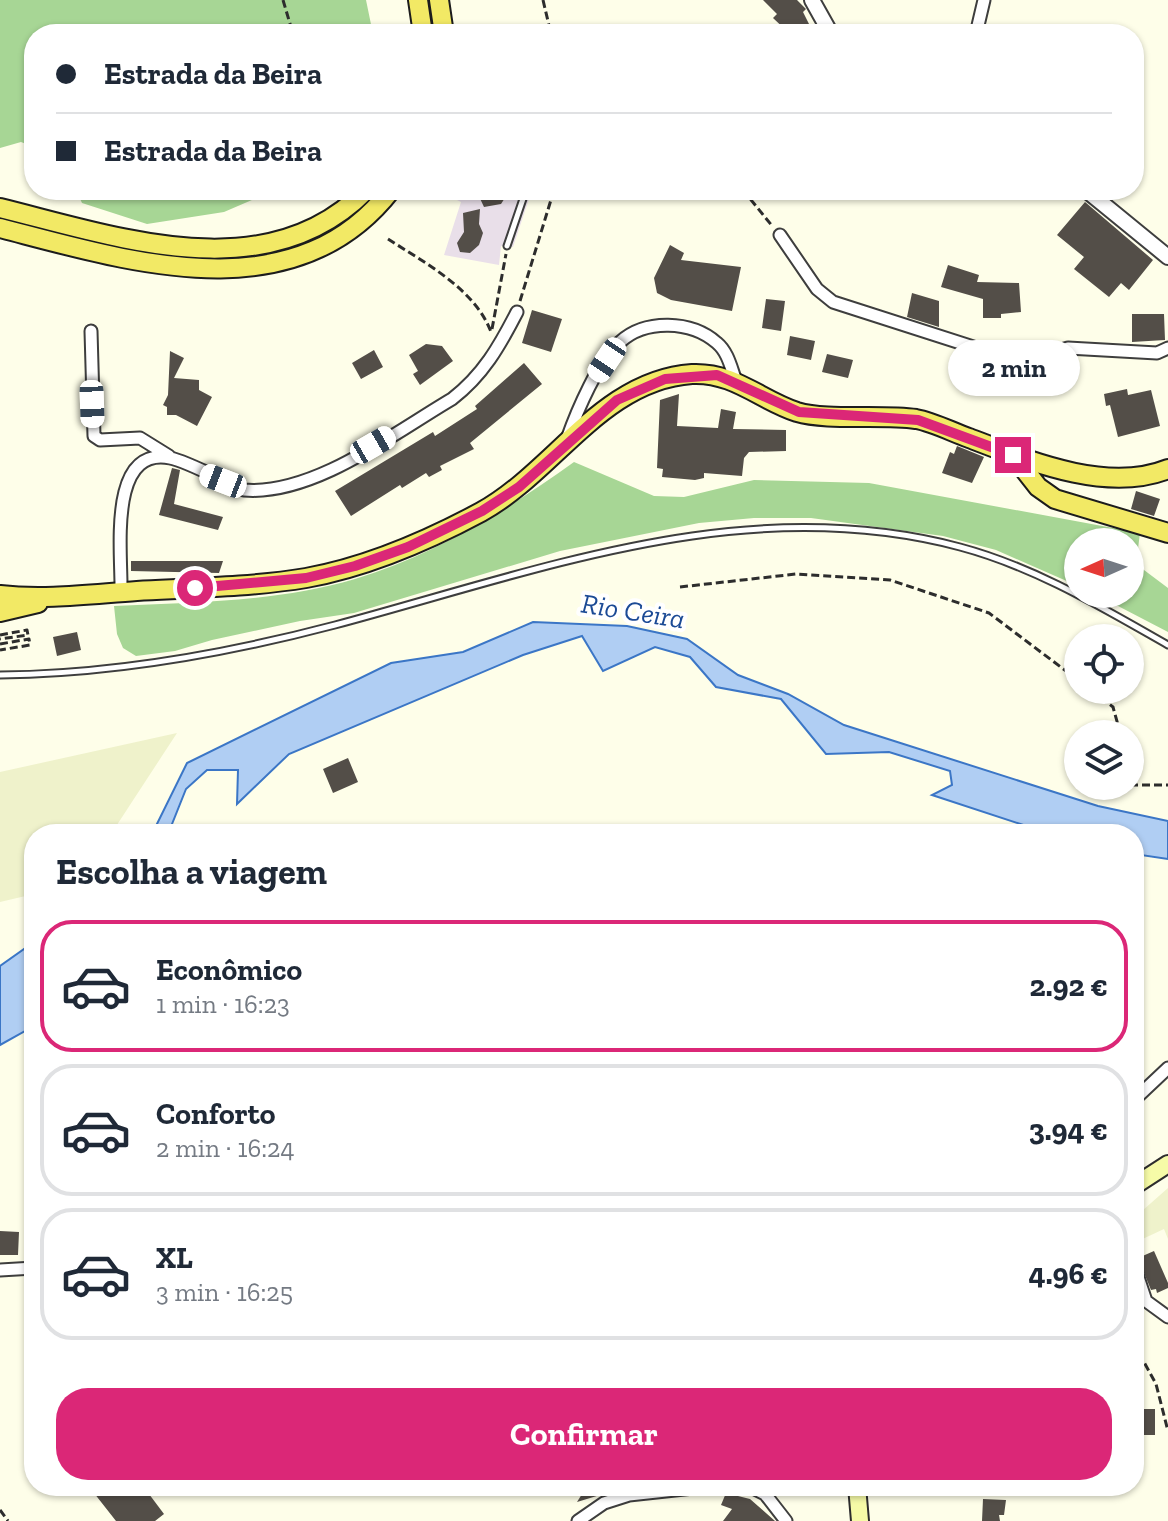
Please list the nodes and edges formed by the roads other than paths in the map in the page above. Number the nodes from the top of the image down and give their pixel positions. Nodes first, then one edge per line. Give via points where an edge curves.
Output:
1 (418, 0) edge
2 (439, 0) edge
3 (812, 0) edge
4 (984, 0) edge
5 (422, 24) edge
6 (443, 24) edge
7 (825, 24) edge
8 (978, 24) edge
9 (355, 200) edge
10 (383, 200) edge
11 (523, 200) edge
12 (1098, 200) edge
13 (0, 208) edge
14 (0, 228) edge
15 (780, 235) road end
16 (507, 246) road end
17 (1168, 257) edge
18 (517, 312) road end
19 (91, 331) dead end
20 (1168, 348) edge
21 (736, 381) junction
22 (565, 444) junction
23 (1013, 455) junction
24 (173, 458) junction
25 (1064, 469) junction
26 (1168, 469) edge
27 (1038, 487) junction
28 (1168, 533) edge
29 (121, 592) junction
30 (0, 595) edge
31 (56, 598) junction
32 (0, 612) edge
33 (1168, 645) edge
34 (0, 675) edge
35 (1168, 1068) edge
36 (1144, 1091) edge
37 (1168, 1164) edge
38 (1144, 1180) edge
39 (24, 1269) edge
40 (0, 1270) edge
41 (1144, 1295) edge
42 (1168, 1317) edge
43 (626, 1496) edge
44 (767, 1496) edge
45 (858, 1496) edge
46 (578, 1521) edge
47 (786, 1521) edge
48 (860, 1521) edge

1 - 5 main road
2 - 6 main road
3 - 7 street
4 - 8 street
9 - 13 main road via 317,227 246,249 152,242
10 - 14 main road via 331,242 281,261 236,270 113,256
11 - 16 lane
12 - 17 street
15 - 20 street via 823,297 1020,362 1068,348 1157,353
18 - 24 street via 495,355 452,399 337,467 297,484 244,490
19 - 24 street via 94,436 140,438
21 - 22 main road via 692,374 641,387
21 - 22 street via 717,343 695,330 665,324 639,330 619,342 594,379
21 - 23 main road via 799,412 918,420
22 - 29 main road via 519,487 482,511 355,566 278,581
23 - 25 main road
23 - 27 main road
24 - 29 street via 147,458 130,475 122,518
25 - 26 main road via 1116,479
25 - 27 main road
27 - 28 main road via 1069,506
29 - 31 main road
30 - 31 main road
31 - 32 main road
33 - 34 lane via 1063,587 972,551 857,530 765,526 628,546 192,658 80,672
35 - 36 street
37 - 38 main road
39 - 40 street
41 - 42 street
43 - 46 street
44 - 47 street
45 - 48 main road

